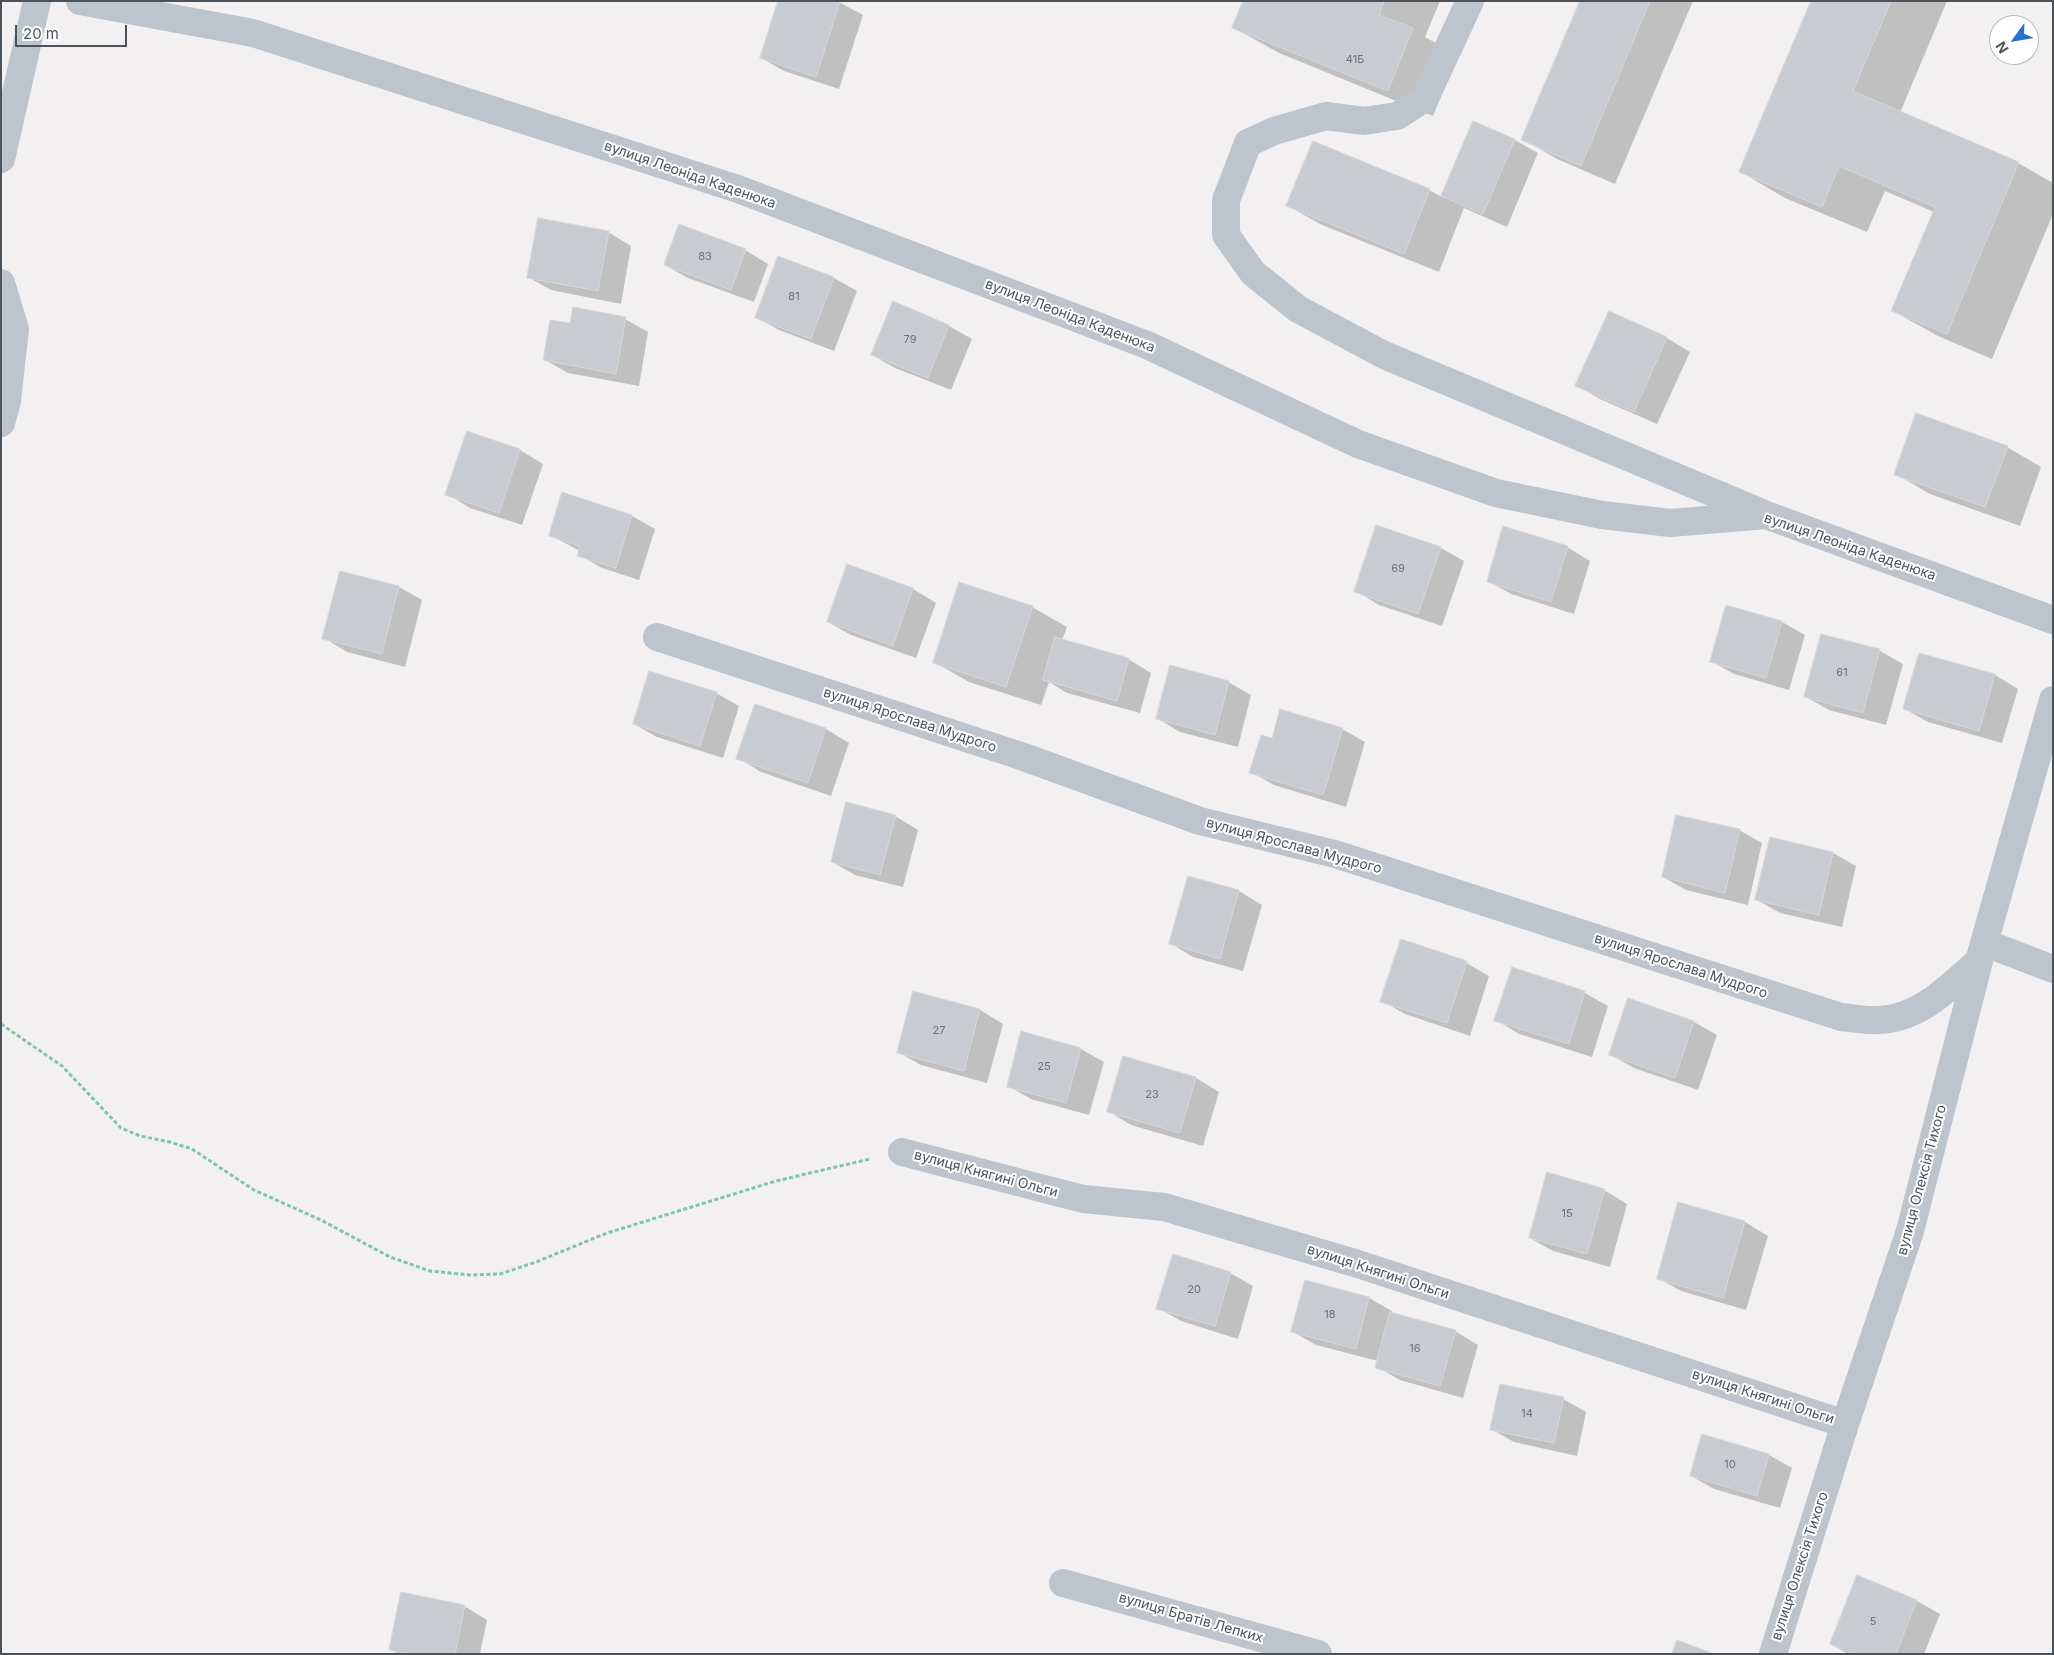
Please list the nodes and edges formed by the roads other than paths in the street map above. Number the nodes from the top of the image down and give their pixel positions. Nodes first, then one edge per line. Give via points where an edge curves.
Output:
1 (37, 1) edge
2 (80, 1) edge
3 (1470, 1) edge
4 (1, 159) edge
5 (1, 283) edge
6 (1, 424) edge
7 (1766, 515) junction
8 (2053, 620) edge
9 (657, 638) dead end
10 (2053, 700) edge
11 (1982, 952) junction
12 (2053, 969) edge
13 (902, 1152) road end
14 (1845, 1424) junction
15 (1063, 1583) dead end
16 (1318, 1654) edge
17 (1773, 1654) edge

1 - 4 street
2 - 7 street, вулиця Леоніда Каденюка via 253,33 738,189 1147,345 1358,444 1496,493 1602,515 1670,523
3 - 7 street via 1425,98 1397,116 1364,120 1326,116 1274,131 1248,143 1226,200 1226,235 1253,273 1298,309 1384,355
5 - 6 street via 14,329 8,401
7 - 8 street, вулиця Леоніда Каденюка
9 - 11 street, вулиця Ярослава Мудрого via 1020,756 1200,820 1335,854 1841,1017 1879,1020 1907,1016 1929,1005
10 - 11 street, вулиця Олексія Тихого
11 - 12 street
11 - 14 street, вулиця Олексія Тихого via 1910,1231
13 - 14 street, вулиця Княгині Ольги via 1083,1199 1164,1207 1358,1264
14 - 17 street, вулиця Олексія Тихого
15 - 16 street, вулиця Братів Лепких

